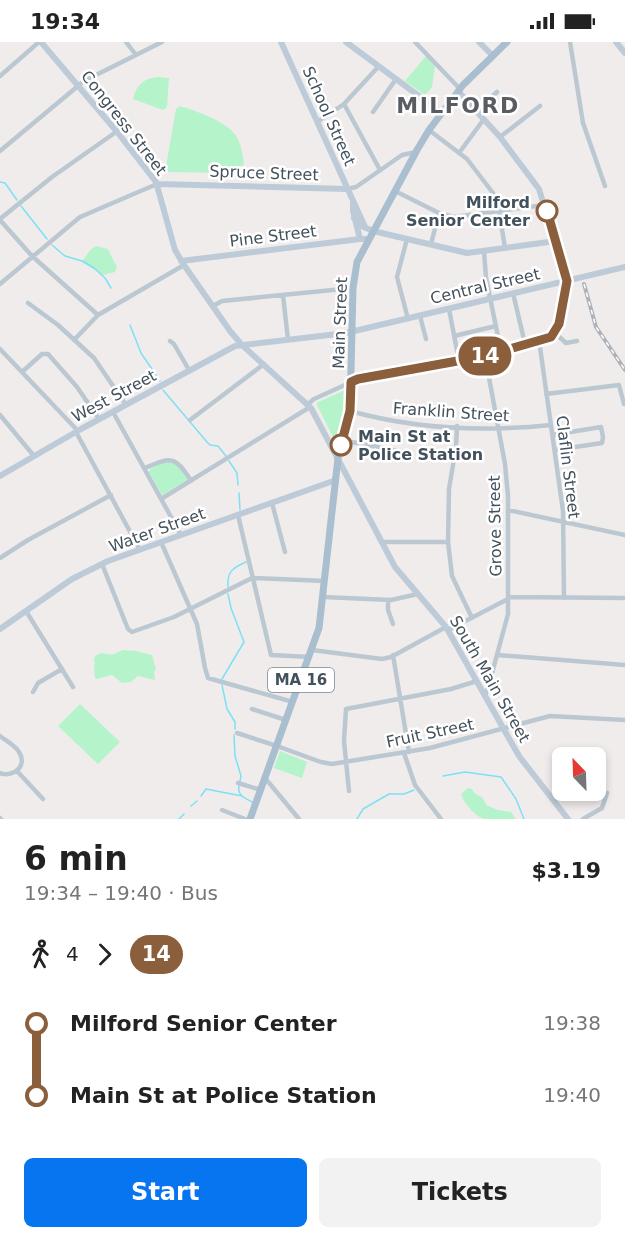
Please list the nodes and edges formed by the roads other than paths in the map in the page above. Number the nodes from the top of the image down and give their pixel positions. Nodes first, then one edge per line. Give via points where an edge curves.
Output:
1 (40, 42) edge
2 (126, 42) edge
3 (162, 42) edge
4 (281, 42) edge
5 (346, 42) edge
6 (415, 42) edge
7 (479, 42) edge
8 (507, 42) edge
9 (570, 42) edge
10 (616, 42) edge
11 (625, 53) edge
12 (136, 55) junction
13 (492, 55) junction
14 (379, 66) junction
15 (0, 76) edge
16 (396, 79) junction
17 (78, 85) junction
18 (459, 90) junction
19 (497, 92) dead end
20 (344, 104) junction
21 (540, 106) dead end
22 (477, 110) junction
23 (373, 112) dead end
24 (442, 112) junction
25 (484, 118) junction
26 (317, 122) junction
27 (429, 130) junction
28 (116, 132) junction
29 (500, 137) junction
30 (0, 151) edge
31 (416, 152) junction
32 (459, 153) junction
33 (398, 158) junction
34 (410, 161) junction
35 (380, 170) junction
36 (157, 184) junction
37 (605, 186) dead end
38 (347, 189) junction
39 (394, 191) junction
40 (353, 201) junction
41 (544, 205) junction
42 (499, 211) junction
43 (439, 213) junction
44 (354, 218) junction
45 (0, 219) edge
46 (365, 227) junction
47 (373, 231) junction
48 (360, 239) junction
49 (407, 239) junction
50 (368, 240) junction
51 (556, 241) junction
52 (431, 244) junction
53 (505, 248) junction
54 (362, 251) junction
55 (483, 251) junction
56 (32, 256) junction
57 (182, 263) junction
58 (625, 267) edge
59 (567, 281) junction
60 (0, 284) edge
61 (353, 288) junction
62 (513, 293) junction
63 (283, 295) junction
64 (491, 299) junction
65 (28, 303) dead end
66 (213, 306) junction
67 (448, 309) junction
68 (98, 315) junction
69 (420, 316) junction
70 (408, 319) junction
71 (496, 326) junction
72 (352, 332) junction
73 (555, 333) junction
74 (454, 336) junction
75 (426, 339) dead end
76 (74, 340) junction
77 (170, 340) dead end
78 (288, 340) junction
79 (539, 340) junction
80 (577, 341) dead end
81 (525, 344) junction
82 (242, 345) junction
83 (0, 349) edge
84 (501, 351) junction
85 (485, 356) junction
86 (459, 361) junction
87 (264, 364) junction
88 (189, 370) junction
89 (22, 372) junction
90 (351, 382) junction
91 (546, 394) junction
92 (624, 404) edge
93 (126, 405) junction
94 (309, 406) junction
95 (350, 411) junction
96 (113, 412) junction
97 (0, 415) edge
98 (99, 419) junction
99 (190, 420) dead end
100 (551, 424) junction
101 (457, 426) junction
102 (498, 429) junction
103 (77, 431) junction
104 (552, 435) junction
105 (342, 440) junction
106 (555, 450) junction
107 (403, 452) dead end
108 (34, 456) junction
109 (338, 458) junction
110 (145, 468) junction
111 (0, 476) edge
112 (336, 480) junction
113 (191, 481) junction
114 (111, 495) junction
115 (161, 499) junction
116 (272, 503) junction
117 (508, 510) junction
118 (238, 515) junction
119 (564, 523) junction
120 (181, 535) junction
121 (625, 535) edge
122 (161, 542) junction
123 (381, 542) junction
124 (448, 542) junction
125 (140, 550) junction
126 (285, 552) dead end
127 (0, 558) edge
128 (102, 564) junction
129 (253, 578) junction
130 (325, 581) junction
131 (418, 594) junction
132 (323, 597) junction
133 (508, 598) junction
134 (564, 598) junction
135 (625, 598) edge
136 (388, 600) junction
137 (190, 609) junction
138 (26, 611) junction
139 (472, 618) junction
140 (393, 624) dead end
141 (447, 628) junction
142 (0, 629) edge
143 (311, 653) junction
144 (393, 655) junction
145 (497, 655) junction
146 (625, 665) edge
147 (62, 669) junction
148 (477, 681) junction
149 (73, 687) dead end
150 (33, 692) dead end
151 (485, 695) junction
152 (401, 699) junction
153 (293, 702) junction
154 (252, 709) dead end
155 (287, 720) junction
156 (625, 720) edge
157 (503, 729) junction
158 (237, 733) dead end
159 (0, 736) edge
160 (277, 746) junction
161 (406, 752) junction
162 (345, 762) junction
163 (17, 771) junction
164 (0, 772) edge
165 (265, 778) junction
166 (238, 783) dead end
167 (261, 790) junction
168 (350, 791) dead end
169 (607, 792) dead end
170 (43, 799) dead end
171 (222, 810) dead end
172 (245, 819) edge
173 (250, 819) edge
174 (299, 819) edge
175 (441, 819) edge
176 (568, 819) edge
177 (583, 819) edge

1 - 15 street
1 - 17 main road, Congress Street
2 - 12 street
3 - 12 street
4 - 26 main road, School Street
5 - 14 main road
6 - 18 street
7 - 13 main road
8 - 13 main road, Main Street / MA 16
9 - 37 street via 583,123
10 - 11 main road
12 - 17 street
13 - 18 main road, Main Street / MA 16
14 - 16 main road
14 - 20 street
16 - 23 street
16 - 24 main road
17 - 28 main road, Congress Street
17 - 30 street
18 - 22 main road
18 - 24 main road, Main Street / MA 16
19 - 22 street
20 - 26 street
20 - 35 street
21 - 29 street
22 - 25 main road
24 - 27 main road, Main Street / MA 16
25 - 29 main road
25 - 32 street
26 - 38 main road, School Street
27 - 31 main road, Main Street / MA 16
27 - 32 street
28 - 36 main road, Congress Street
28 - 45 street
29 - 41 main road via 539,189
31 - 33 street, Spruce Street
31 - 34 main road, Main Street / MA 16
32 - 42 street via 493,193
33 - 34 street
33 - 35 street, Spruce Street
34 - 39 main road, Main Street / MA 16
35 - 38 street, Spruce Street
36 - 38 main road, Spruce Street
36 - 56 street via 83,215
36 - 57 main road, Congress Street
38 - 40 main road, School Street
39 - 43 street
39 - 47 main road, Main Street / MA 16
40 - 44 main road, School Street
40 - 46 main road, School Street
41 - 42 street
41 - 51 main road
42 - 43 street via 456,217
42 - 53 street
43 - 52 street
44 - 46 main road
44 - 48 main road, School Street
45 - 56 street
46 - 47 main road
47 - 49 main road
47 - 50 main road, Main Street / MA 16
48 - 50 main road, Pine Street
48 - 54 main road
48 - 57 main road, Pine Street
49 - 52 main road
49 - 70 street via 397,277
50 - 54 main road, Main Street / MA 16
51 - 53 main road
51 - 59 main road
52 - 55 main road via 466,253
53 - 55 main road
54 - 61 main road, Main Street / MA 16
55 - 64 street
56 - 60 street
56 - 68 street
57 - 66 main road, Congress Street
57 - 68 street
58 - 59 main road, Central Street
59 - 62 main road, Central Street
59 - 73 street
61 - 63 street
61 - 72 main road, Main Street / MA 16
62 - 64 main road, Central Street
62 - 81 street
63 - 66 street via 222,301
63 - 78 street
64 - 67 main road, Central Street
64 - 71 street
65 - 76 street
66 - 82 main road, Congress Street
67 - 69 main road, Central Street
67 - 74 street
68 - 76 street
69 - 70 main road, Central Street
69 - 75 street
70 - 72 main road, Central Street
71 - 74 street
71 - 84 street
72 - 78 main road, Central Street
72 - 90 main road, Main Street / MA 16
73 - 79 street
73 - 80 street via 566,344
74 - 86 street
76 - 93 street via 100,365
77 - 88 street
78 - 82 main road, West Street
79 - 81 street
79 - 91 street, Claflin Street
81 - 84 street
82 - 87 main road, Congress Street
82 - 88 main road, West Street
83 - 89 street
84 - 85 street
85 - 86 street
85 - 102 street, Grove Street
86 - 90 street
87 - 94 main road, Congress Street
87 - 99 street
88 - 93 main road, West Street
89 - 98 street via 42,354 48,354
89 - 103 street
90 - 94 street via 314,399
90 - 95 main road, Main Street / MA 16
91 - 92 street via 616,384 621,386
91 - 100 street, Claflin Street
93 - 96 main road, West Street
94 - 109 main road, Congress Street
94 - 113 street
95 - 101 street, Franklin Street via 401,422
95 - 105 main road, Main Street / MA 16
96 - 98 main road, West Street
96 - 110 street
97 - 108 street
98 - 103 main road, West Street
100 - 102 street, Franklin Street
100 - 104 street, Claflin Street
101 - 102 street, Franklin Street
101 - 124 street via 449,489
102 - 117 street, Grove Street
103 - 108 main road, West Street
103 - 114 street
104 - 106 street, Claflin Street
104 - 106 street via 601,428 603,437 602,442
105 - 107 street
105 - 109 main road, Main Street / MA 16
106 - 119 street, Claflin Street
108 - 111 main road, West Street
109 - 112 main road, Main Street / MA 16
109 - 123 main road, South Main Street
110 - 113 street via 175,460
110 - 115 street
112 - 116 main road, Water Street
112 - 130 main road, Main Street / MA 16
113 - 115 street
114 - 125 street
114 - 127 street
115 - 120 street
116 - 118 main road, Water Street
116 - 126 street
117 - 119 street
117 - 133 street, Grove Street
118 - 120 main road, Water Street
118 - 129 street
119 - 121 street
119 - 134 street, Claflin Street
120 - 122 main road, Water Street
122 - 125 main road, Water Street
122 - 137 street
123 - 124 street
123 - 131 main road, South Main Street via 400,576
124 - 139 street via 452,576
125 - 128 main road, Water Street
128 - 137 street via 130,631
128 - 138 main road, Water Street
129 - 130 street
129 - 137 street
129 - 143 street via 271,655
130 - 132 main road, Main Street / MA 16
131 - 136 street
131 - 141 main road, South Main Street
132 - 136 street
132 - 143 main road, Main Street / MA 16
133 - 134 street
133 - 139 street
133 - 145 street, Grove Street
134 - 135 street
136 - 140 street
137 - 153 street via 198,627 209,679
138 - 142 main road, Water Street
138 - 147 street
139 - 141 street
141 - 144 street
141 - 148 main road, South Main Street
143 - 144 street via 377,660
143 - 153 main road, Main Street / MA 16
144 - 152 street
145 - 146 street
145 - 151 street, Grove Street
147 - 149 street
147 - 150 street via 38,683
148 - 151 main road, South Main Street
148 - 152 street
151 - 157 main road, South Main Street
152 - 161 street
152 - 162 street via 346,709
153 - 155 main road, Main Street / MA 16
154 - 155 street
155 - 160 main road, Main Street / MA 16
156 - 157 street, Fruit Street via 555,716
157 - 161 street, Fruit Street
157 - 176 main road, South Main Street via 525,765
158 - 160 street, Fruit Street
159 - 163 street via 20,754
160 - 162 street, Fruit Street via 324,763
160 - 165 main road, Main Street / MA 16
161 - 162 street, Fruit Street
161 - 175 street via 417,787
162 - 168 street
163 - 164 street via 8,775
163 - 170 street
165 - 167 main road, Main Street / MA 16
165 - 174 street
166 - 167 street
167 - 173 main road, Main Street / MA 16
169 - 177 street via 602,808
171 - 172 street

